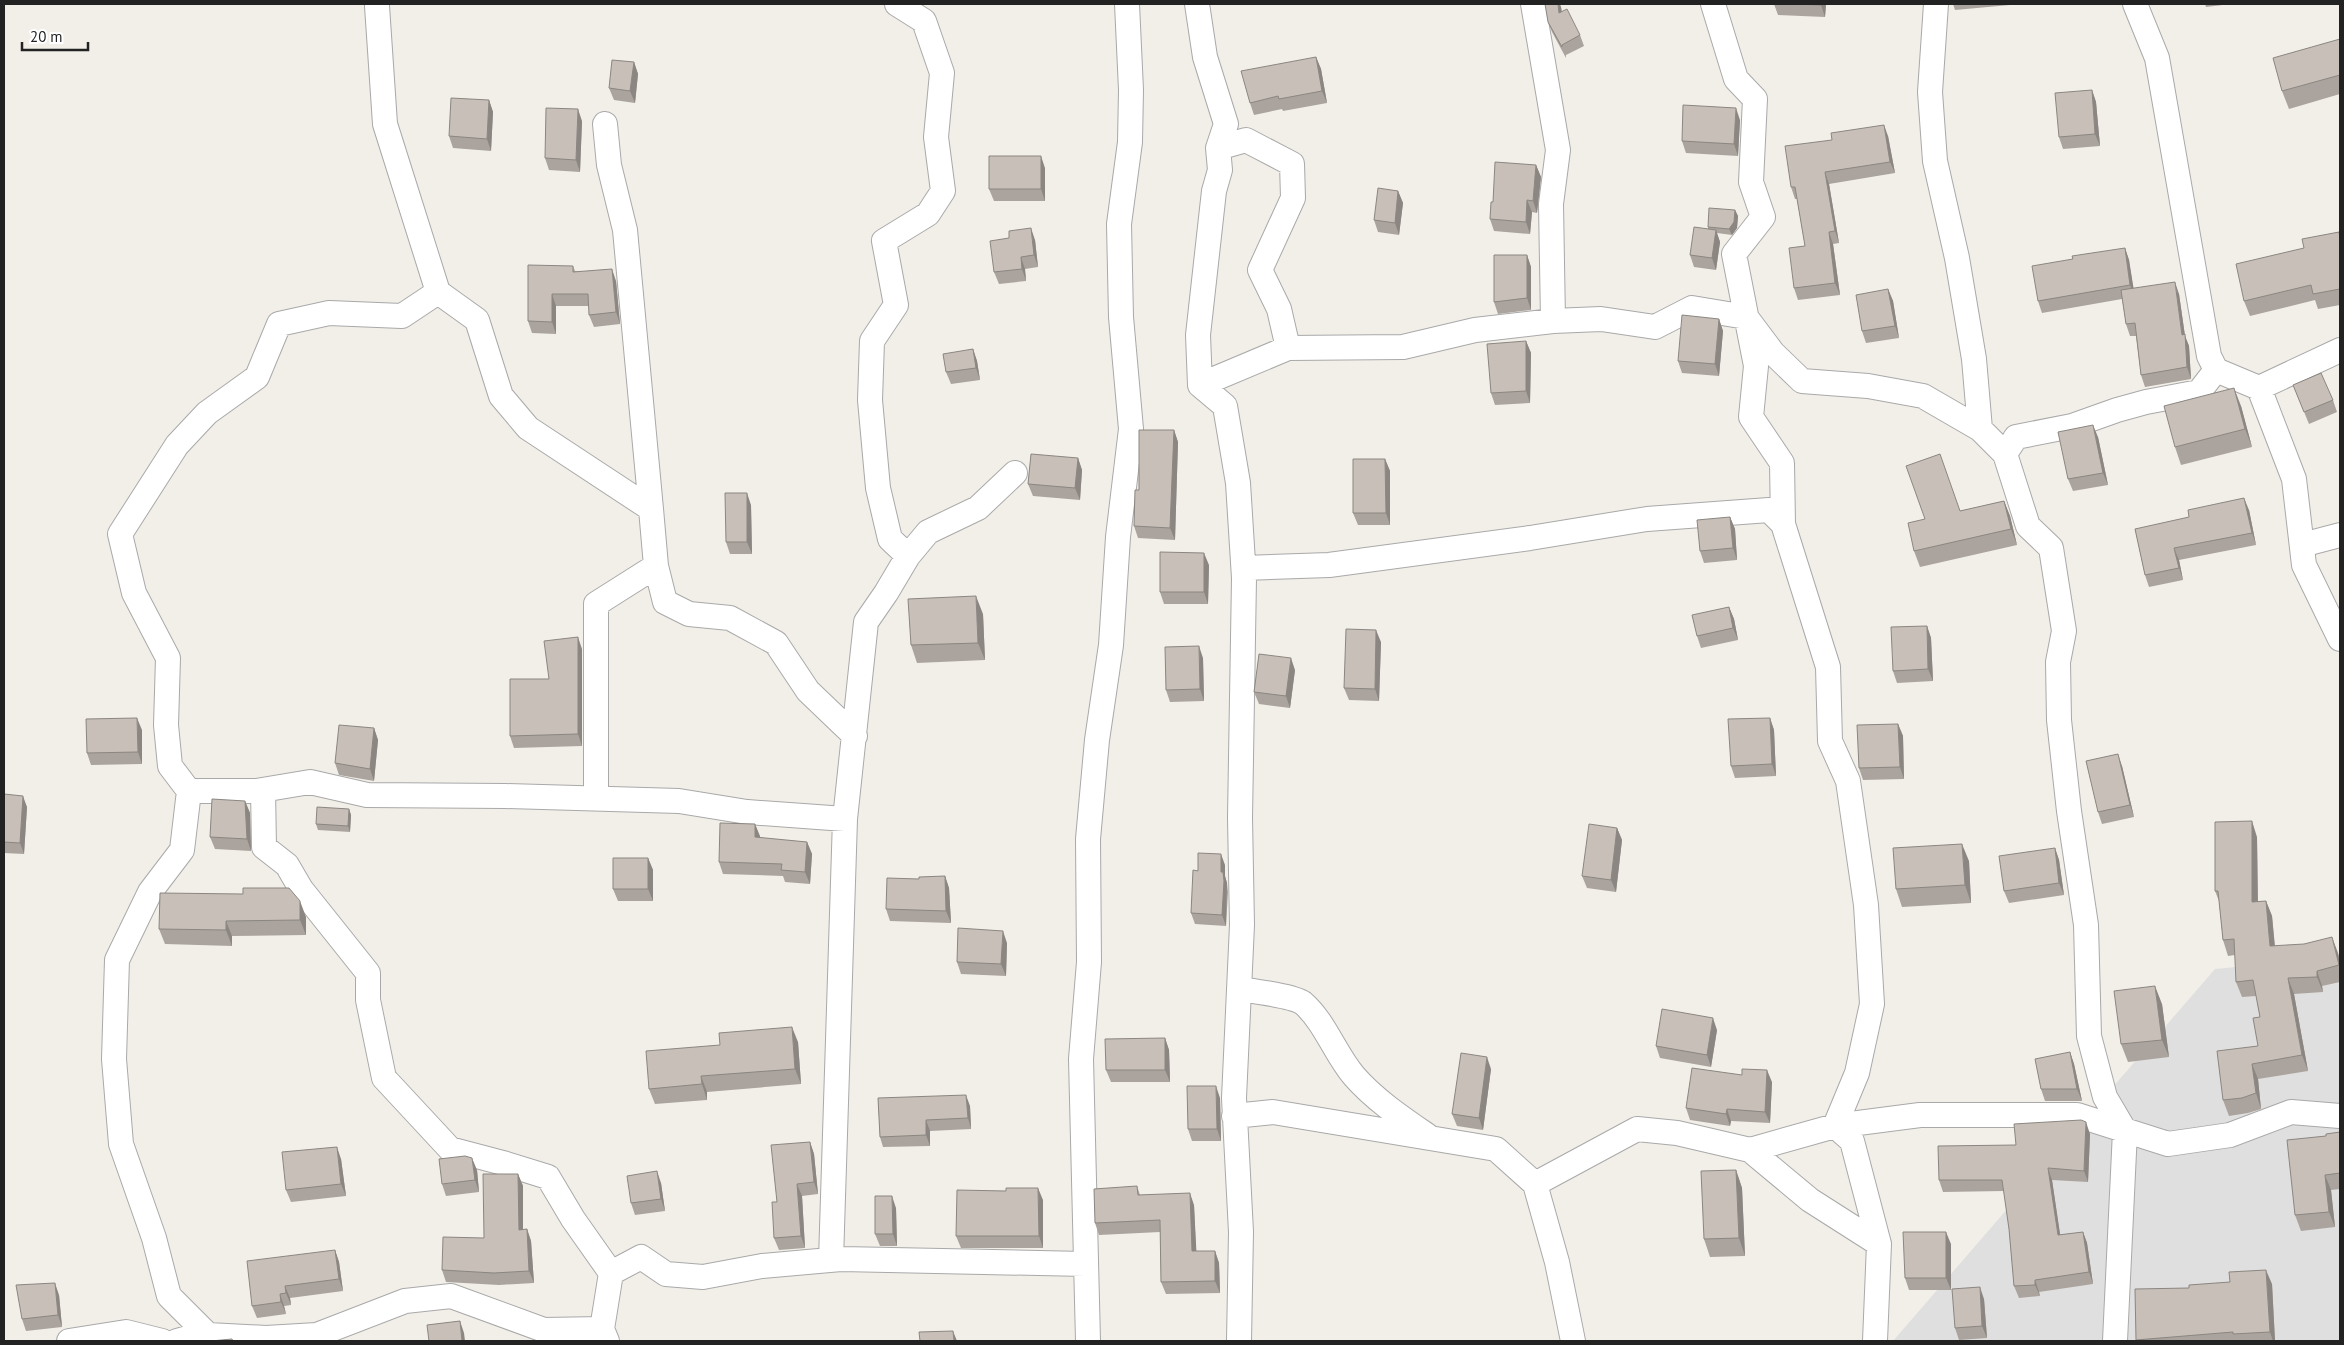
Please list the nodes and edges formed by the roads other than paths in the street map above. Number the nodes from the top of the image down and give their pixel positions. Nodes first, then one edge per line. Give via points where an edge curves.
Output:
1 (897, 4) edge
2 (1127, 4) edge
3 (1197, 4) edge
4 (1533, 4) edge
5 (1713, 4) edge
6 (1936, 4) edge
7 (2133, 5) edge
8 (377, 6) dead end
9 (605, 124) dead end
10 (1218, 148) junction
11 (438, 292) junction
12 (1746, 317) junction
13 (1553, 321) junction
14 (1288, 348) junction
15 (2340, 350) edge
16 (2216, 370) junction
17 (1200, 385) junction
18 (2259, 388) junction
19 (1980, 429) junction
20 (2005, 454) junction
21 (1015, 473) dead end
22 (651, 509) junction
23 (1783, 524) junction
24 (2340, 535) edge
25 (2302, 545) junction
26 (908, 556) junction
27 (656, 566) junction
28 (1244, 568) junction
29 (2340, 639) edge
30 (855, 736) junction
31 (263, 790) junction
32 (189, 791) junction
33 (596, 798) junction
34 (845, 819) junction
35 (1239, 989) junction
36 (1234, 1116) junction
37 (2340, 1116) edge
38 (1835, 1126) junction
39 (2125, 1131) junction
40 (1432, 1139) junction
41 (1750, 1150) junction
42 (1535, 1184) junction
43 (1879, 1244) junction
44 (831, 1260) junction
45 (1085, 1264) junction
46 (612, 1273) junction
47 (205, 1333) junction
48 (605, 1335) edge
49 (69, 1341) edge
50 (162, 1341) edge
51 (177, 1341) edge
52 (1088, 1341) edge
53 (1240, 1341) edge
54 (1573, 1341) edge
55 (1875, 1341) edge
56 (2116, 1341) edge

1 - 26 street via 924,21 942,73 936,137 943,191 928,214 884,241 896,305 872,340 870,400 878,488 890,539
2 - 45 street via 1130,142 1119,224 1121,317 1131,429 1118,537 1111,645 1097,740 1088,839 1089,962 1081,1059
3 - 10 street via 1205,57 1226,124
4 - 13 street via 1558,150 1551,204
5 - 12 street via 1736,79 1756,99 1751,182 1763,217 1734,254
6 - 19 street via 1930,92 1935,162 1957,258 1974,359
7 - 16 street via 2157,58 2209,356
8 - 11 street via 385,124
9 - 22 street via 609,164 625,230
10 - 14 street via 1246,140 1292,164 1294,198 1260,270 1279,309
10 - 17 street via 1220,170 1214,191 1198,335
11 - 22 street via 477,320 501,396 528,428
11 - 32 street via 402,316 329,313 279,324 257,377 207,412 177,445 120,534 134,593 168,658 166,725 170,766
12 - 13 street via 1692,308 1655,327 1601,320
12 - 19 street via 1773,353 1802,380 1868,386 1923,396
12 - 23 street via 1756,366 1751,418 1782,463
13 - 14 street via 1475,330 1403,347
14 - 17 street
15 - 18 street
16 - 18 street
16 - 20 street via 2199,392 2146,402 2072,426 2016,437
17 - 28 street via 1225,406 1238,483
18 - 25 street via 2294,479
19 - 20 street
20 - 39 street via 2028,526 2051,548 2064,631 2058,662 2059,720 2086,925 2089,1036 2105,1097
21 - 26 street via 978,508 928,532
22 - 27 street
23 - 28 street via 1769,510 1647,519 1390,558 1329,565
23 - 38 street via 1828,667 1830,741 1848,781 1866,905 1872,1004 1857,1073
24 - 25 street
25 - 29 street via 2304,565
26 - 30 street via 866,622
27 - 30 street via 665,602 689,614 730,618 776,643 808,691
27 - 33 street via 596,604
28 - 35 street
30 - 34 street
31 - 32 street
31 - 33 street via 310,782 368,795
31 - 46 street via 264,846 287,865 301,889 368,972 368,1000 384,1078 450,1150 548,1177
32 - 47 street via 182,850 150,892 117,960 114,1059 121,1144 154,1238 169,1296
33 - 34 street via 679,801 747,812
34 - 44 street
35 - 36 street
35 - 40 street via 1302,1002 1353,1075 1388,1107
36 - 40 street via 1272,1112
36 - 53 street via 1241,1232
37 - 39 street via 2291,1112 2230,1135 2168,1144
38 - 39 street via 1920,1115 2077,1115
38 - 41 street
38 - 43 street via 1852,1141
39 - 56 street
40 - 42 street via 1496,1149
41 - 42 street via 1677,1132 1637,1128
41 - 43 street via 1810,1200
42 - 54 street via 1557,1262
43 - 55 street
44 - 45 street
44 - 46 street via 762,1266 703,1277 666,1274 641,1257
45 - 52 street
46 - 48 street
47 - 48 street via 208,1336 266,1338 317,1335 404,1300 451,1296 544,1330
47 - 51 street
49 - 50 street via 126,1332

